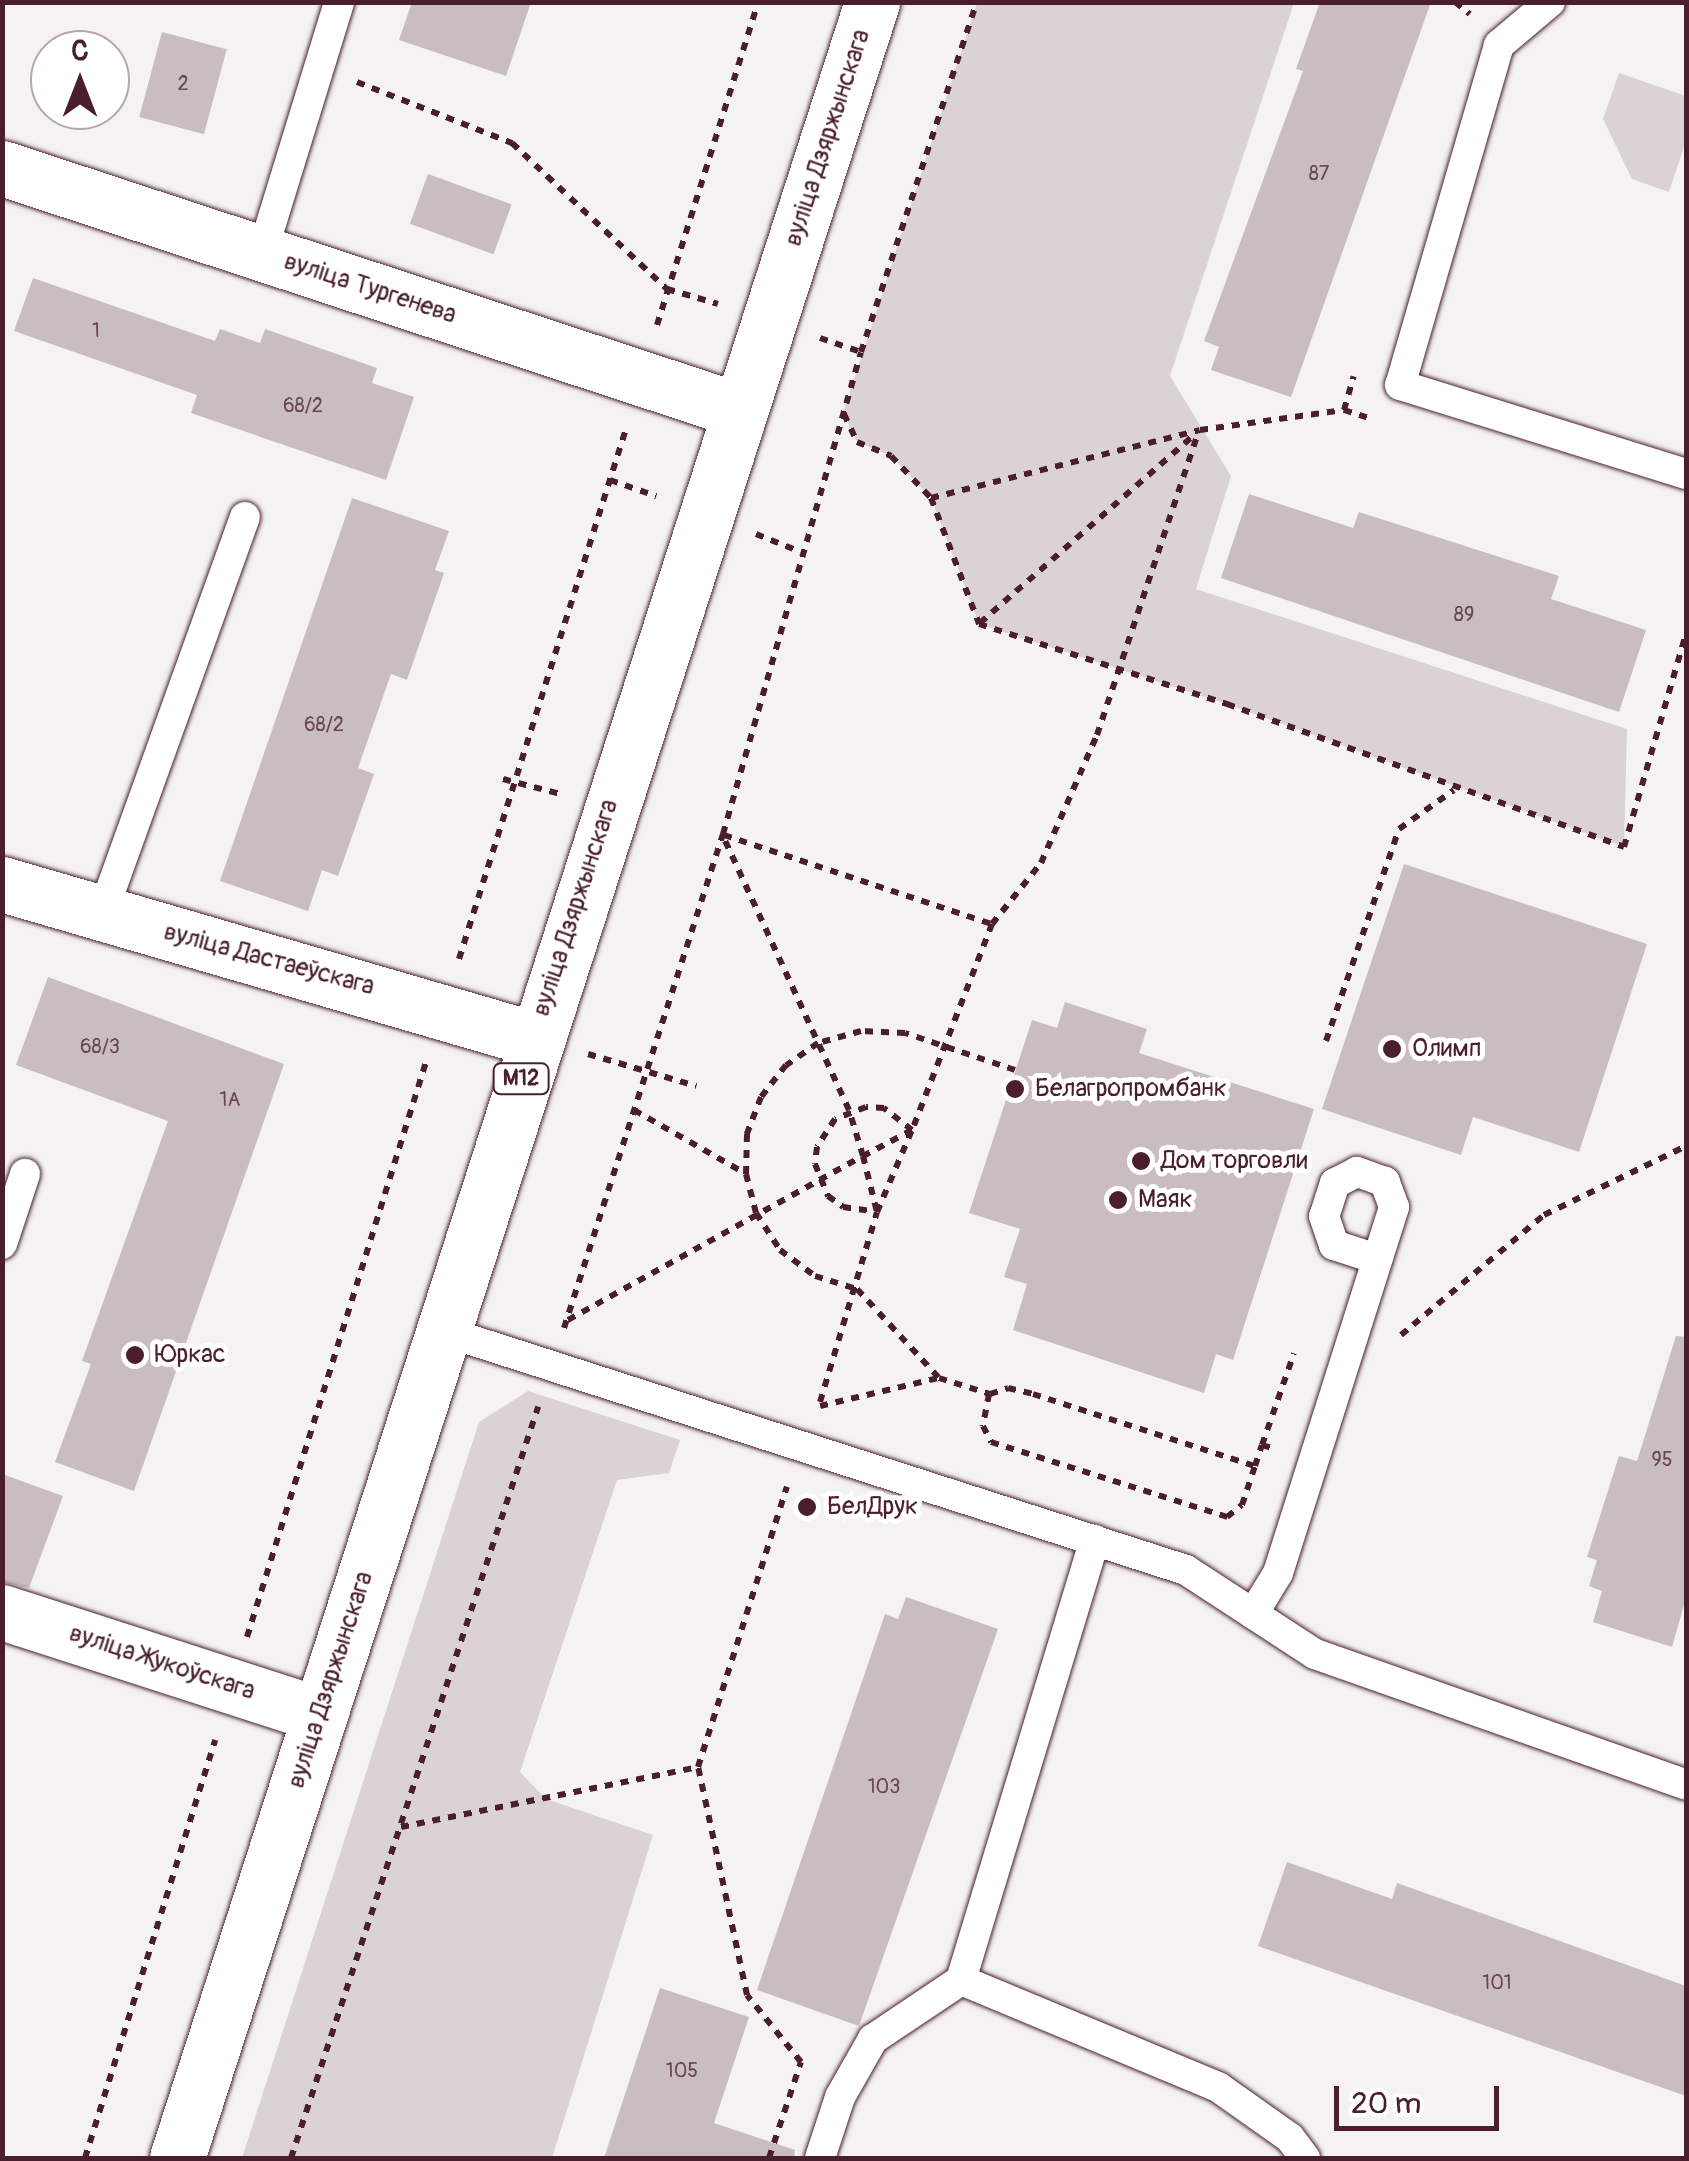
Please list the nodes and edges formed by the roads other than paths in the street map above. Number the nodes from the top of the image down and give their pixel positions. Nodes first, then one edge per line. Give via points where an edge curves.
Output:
1 (340, 2) edge
2 (872, 2) edge
3 (1550, 2) edge
4 (2, 168) edge
5 (262, 253) junction
6 (738, 410) junction
7 (1686, 474) edge
8 (246, 517) dead end
9 (2, 884) edge
10 (102, 914) junction
11 (534, 1039) junction
12 (25, 1174) dead end
13 (2, 1244) edge
14 (1377, 1259) dead end
15 (442, 1331) junction
16 (1095, 1540) junction
17 (2, 1612) edge
18 (1253, 1614) junction
19 (320, 1715) junction
20 (1686, 1785) edge
21 (961, 1980) junction
22 (177, 2158) edge
23 (820, 2158) edge
24 (1305, 2158) edge

1 - 5 lane
2 - 6 main road, вуліца Дзяржынскага / М12
3 - 7 lane via 1499,45 1400,385
4 - 5 main road, вуліца Тургенева
5 - 6 main road, вуліца Тургенева
6 - 11 main road, вуліца Дзяржынскага / М12
8 - 10 lane
9 - 10 main road, вуліца Дастаеўскага
10 - 11 main road, вуліца Дастаеўскага
11 - 15 main road, вуліца Дзяржынскага / М12
12 - 13 lane
14 - 18 lane via 1278,1573
15 - 16 lane
15 - 19 main road, вуліца Дзяржынскага / М12
16 - 18 lane via 1186,1570
16 - 21 lane
17 - 19 main road, вуліца Жукоўскага
18 - 20 lane via 1315,1654
19 - 22 main road, вуліца Дзяржынскага / М12
21 - 23 lane via 873,2039 840,2096
21 - 24 lane via 1218,2088 1290,2138

